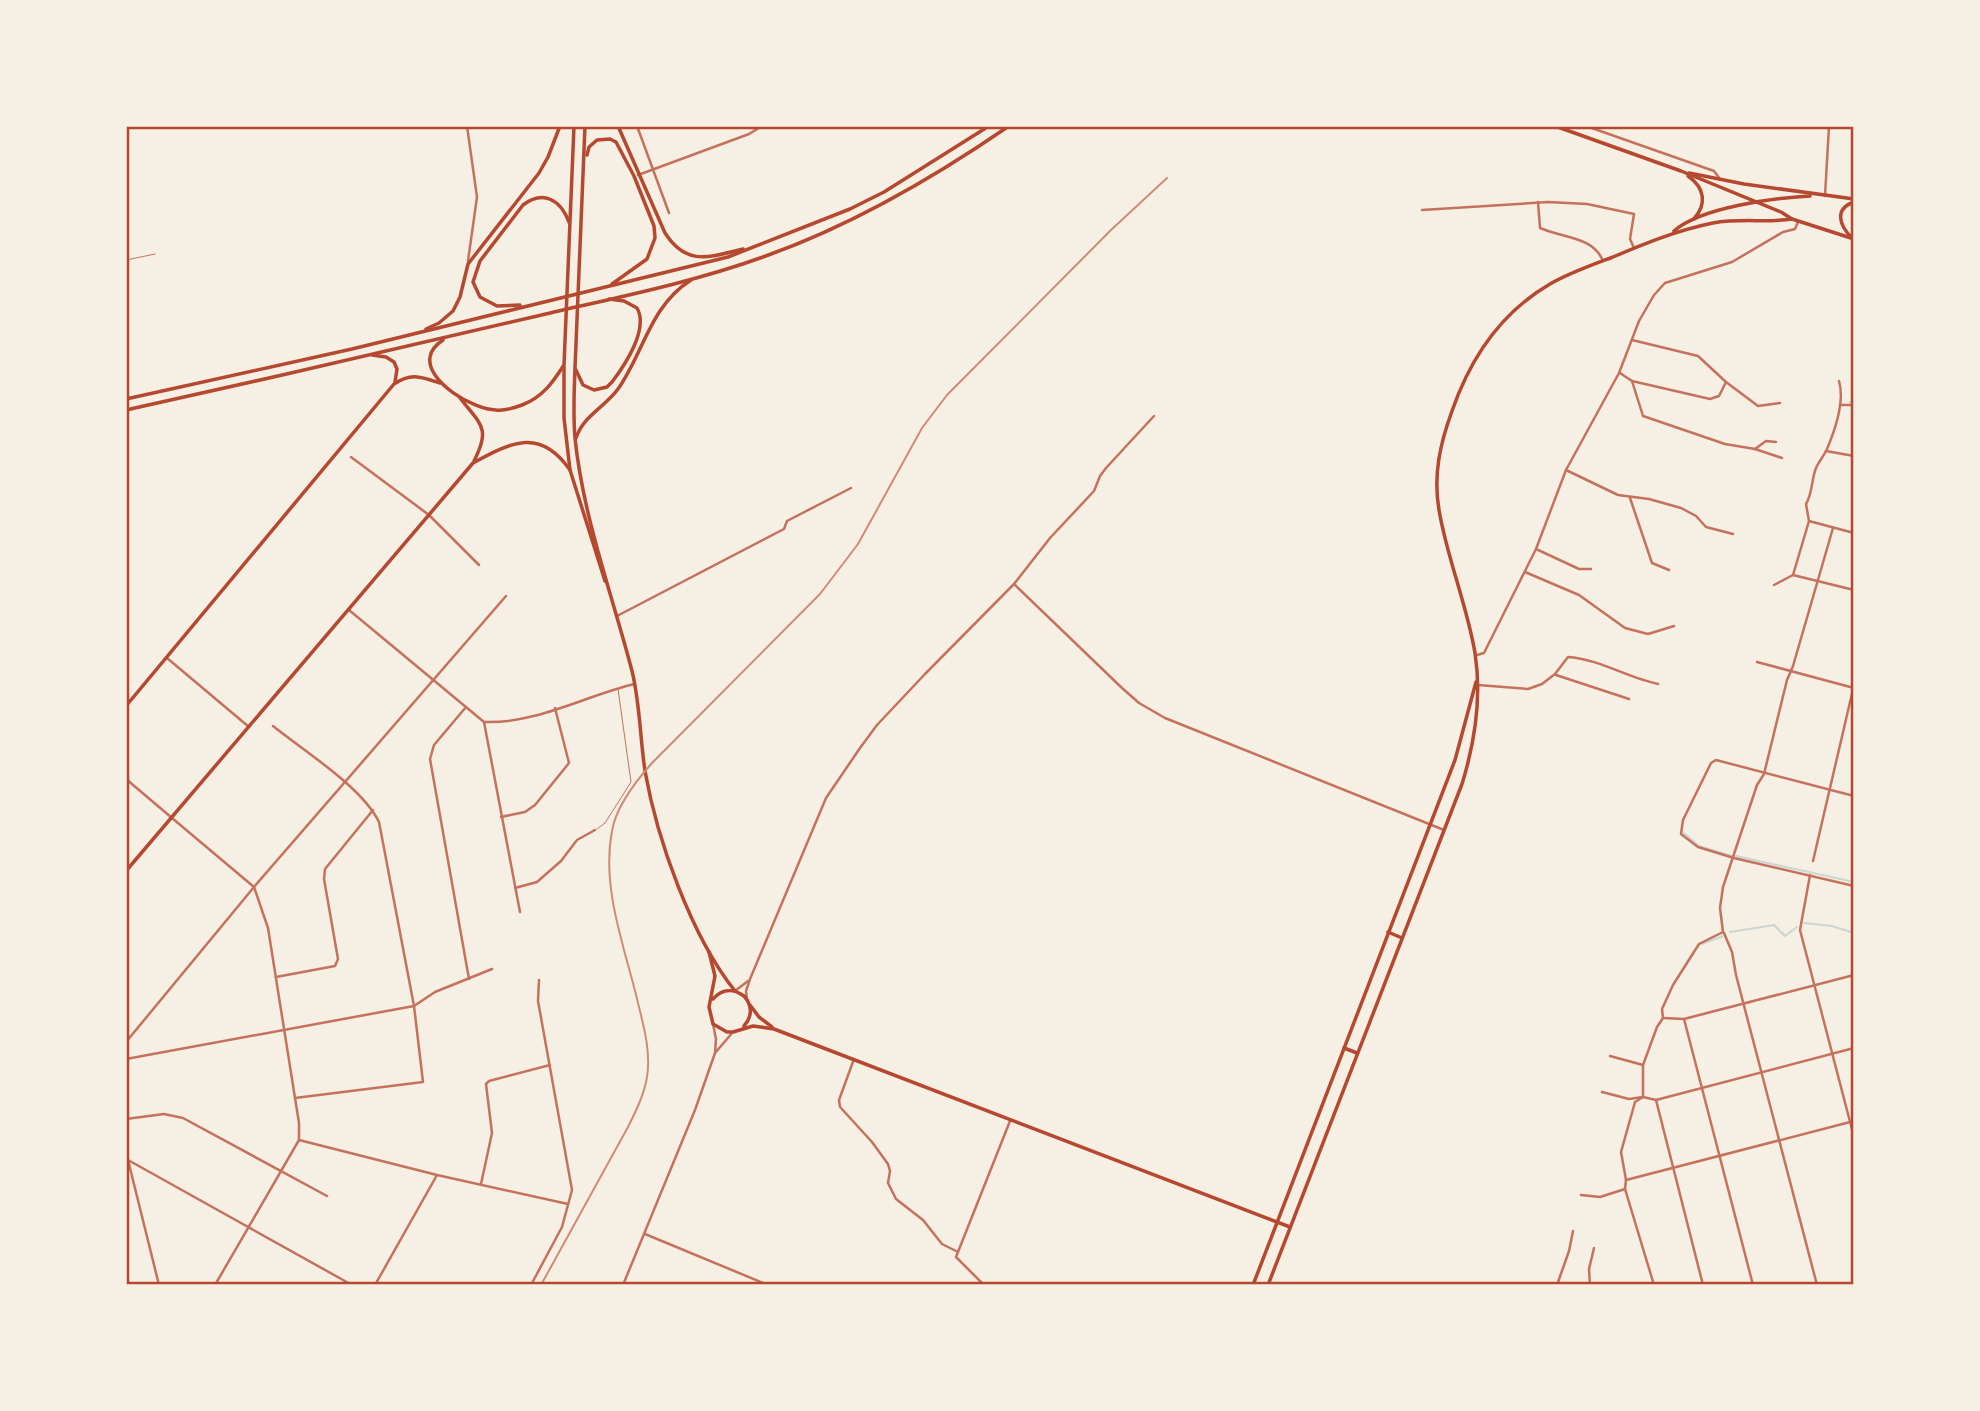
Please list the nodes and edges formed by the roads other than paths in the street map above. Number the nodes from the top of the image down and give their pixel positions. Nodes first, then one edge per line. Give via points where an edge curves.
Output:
1 (467, 126) edge
2 (560, 126) edge
3 (574, 126) edge
4 (585, 126) edge
5 (618, 126) edge
6 (637, 126) edge
7 (762, 126) edge
8 (989, 126) edge
9 (1009, 126) edge
10 (1555, 126) edge
11 (1586, 126) edge
12 (1829, 126) edge
13 (584, 163) junction
14 (653, 170) junction
15 (1681, 171) junction
16 (637, 175) junction
17 (1720, 179) junction
18 (1818, 196) junction
19 (1825, 196) junction
20 (1854, 200) edge
21 (1538, 202) junction
22 (1755, 202) junction
23 (1422, 210) dead end
24 (669, 213) dead end
25 (1792, 219) junction
26 (1693, 221) junction
27 (1798, 222) junction
28 (570, 223) junction
29 (1672, 233) junction
30 (1853, 239) edge
31 (759, 246) junction
32 (1634, 248) junction
33 (155, 254) dead end
34 (126, 260) edge
35 (1603, 261) junction
36 (468, 264) junction
37 (694, 278) junction
38 (608, 286) junction
39 (607, 299) junction
40 (529, 305) junction
41 (414, 334) junction
42 (446, 337) junction
43 (1632, 340) junction
44 (369, 355) junction
45 (564, 365) junction
46 (575, 368) junction
47 (1619, 373) junction
48 (1632, 380) junction
49 (1839, 381) dead end
50 (1726, 382) junction
51 (440, 383) junction
52 (394, 384) junction
53 (459, 396) junction
54 (126, 399) edge
55 (1780, 402) dead end
56 (1840, 405) junction
57 (1854, 405) edge
58 (126, 410) edge
59 (1154, 415) dead end
60 (576, 440) junction
61 (1776, 442) dead end
62 (1755, 449) junction
63 (1826, 451) junction
64 (1854, 456) edge
65 (351, 457) dead end
66 (1782, 457) dead end
67 (473, 463) junction
68 (570, 470) junction
69 (1566, 470) junction
70 (851, 488) dead end
71 (1630, 497) junction
72 (429, 515) junction
73 (1809, 520) junction
74 (1833, 528) junction
75 (1854, 533) edge
76 (1733, 534) dead end
77 (1536, 549) junction
78 (479, 565) dead end
79 (1591, 569) dead end
80 (1669, 570) dead end
81 (1525, 572) junction
82 (1793, 575) junction
83 (1818, 581) junction
84 (1014, 584) junction
85 (1774, 585) dead end
86 (1854, 590) edge
87 (506, 596) dead end
88 (349, 610) junction
89 (617, 617) junction
90 (1674, 626) dead end
91 (1475, 656) junction
92 (167, 657) junction
93 (1757, 662) dead end
94 (1790, 672) junction
95 (1555, 674) junction
96 (1477, 676) junction
97 (434, 678) junction
98 (635, 684) junction
99 (1658, 684) dead end
100 (1478, 685) junction
101 (1854, 687) edge
102 (618, 688) junction
103 (1629, 699) dead end
104 (126, 706) edge
105 (466, 707) junction
106 (555, 709) junction
107 (484, 722) junction
108 (273, 726) dead end
109 (249, 727) junction
110 (1764, 774) junction
111 (126, 779) edge
112 (345, 783) junction
113 (1829, 790) junction
114 (1854, 796) edge
115 (373, 810) junction
116 (501, 817) junction
117 (172, 818) junction
118 (1430, 824) junction
119 (595, 830) joint
120 (1444, 830) junction
121 (1734, 858) junction
122 (1813, 861) dead end
123 (126, 871) edge
124 (1810, 875) junction
125 (1854, 886) edge
126 (254, 887) junction
127 (514, 889) junction
128 (520, 912) dead end
129 (1388, 932) junction
130 (1723, 932) junction
131 (1402, 937) junction
132 (709, 952) junction
133 (492, 969) dead end
134 (1854, 975) edge
135 (276, 977) junction
136 (469, 979) junction
137 (750, 979) junction
138 (539, 980) dead end
139 (1815, 986) junction
140 (735, 991) junction
141 (748, 1001) junction
142 (710, 1003) junction
143 (1744, 1004) junction
144 (414, 1006) junction
145 (1663, 1018) junction
146 (1684, 1019) junction
147 (713, 1024) junction
148 (774, 1029) junction
149 (284, 1030) junction
150 (740, 1030) junction
151 (733, 1032) junction
152 (126, 1042) edge
153 (1344, 1048) junction
154 (1854, 1048) edge
155 (715, 1053) junction
156 (1357, 1053) junction
157 (1833, 1054) junction
158 (1610, 1056) dead end
159 (126, 1059) edge
160 (854, 1059) junction
161 (550, 1065) junction
162 (1643, 1065) junction
163 (1762, 1073) junction
164 (1702, 1088) junction
165 (1602, 1092) dead end
166 (1643, 1097) junction
167 (295, 1098) junction
168 (1656, 1100) junction
169 (126, 1119) edge
170 (1010, 1120) junction
171 (1852, 1121) edge
172 (1854, 1137) edge
173 (1779, 1139) junction
174 (299, 1140) junction
175 (126, 1153) edge
176 (1719, 1154) junction
177 (128, 1160) junction
178 (1672, 1167) junction
179 (279, 1172) junction
180 (437, 1175) junction
181 (1626, 1180) junction
182 (481, 1184) junction
183 (1625, 1189) junction
184 (1581, 1195) dead end
185 (327, 1196) dead end
186 (569, 1204) junction
187 (1276, 1222) junction
188 (250, 1227) junction
189 (1290, 1227) junction
190 (1573, 1231) dead end
191 (645, 1234) junction
192 (1594, 1248) dead end
193 (958, 1252) junction
194 (159, 1285) edge
195 (215, 1285) edge
196 (352, 1285) edge
197 (375, 1285) edge
198 (531, 1285) edge
199 (623, 1285) edge
200 (768, 1285) edge
201 (984, 1285) edge
202 (1253, 1285) edge
203 (1268, 1285) edge
204 (1556, 1285) edge
205 (1590, 1285) edge
206 (1654, 1285) edge
207 (1703, 1285) edge
208 (1752, 1285) edge
209 (1816, 1285) edge

1 - 36 street via 477,197
2 - 36 main road via 539,173
3 - 28 main road
4 - 13 main road
5 - 16 main road
6 - 14 street
7 - 14 street
8 - 31 main road via 884,192
9 - 37 main road via 861,216 763,257
10 - 15 main road
11 - 17 street via 1714,171
12 - 19 street
13 - 16 main road via 593,143 610,139
13 - 46 main road
14 - 16 street
14 - 24 street
15 - 17 main road
15 - 22 main road
15 - 26 main road via 1702,192 1703,205
16 - 31 main road via 665,233 685,254 702,258
16 - 38 main road via 654,226 653,247 648,259
17 - 18 main road
18 - 19 main road
18 - 22 main road
19 - 20 main road
20 - 30 main road via 1840,215 1842,227
21 - 23 street
21 - 32 street via 1587,204 1634,214 1630,239
21 - 35 street via 1540,228 1591,245
22 - 25 main road
22 - 26 main road
25 - 27 main road
25 - 29 main road via 1724,221
26 - 29 main road
27 - 30 main road
27 - 43 street via 1795,229 1732,262 1665,283 1646,307
28 - 40 main road via 552,198 531,200 476,268 473,282 480,298 497,306
28 - 45 main road
29 - 32 main road
31 - 38 main road
32 - 35 main road
33 - 34 lane
35 - 91 main road via 1550,284 1500,325 1465,375 1444,433 1436,479 1438,507
36 - 41 main road via 453,311
37 - 39 main road
37 - 60 main road via 659,310 619,388 584,421
38 - 40 main road
39 - 42 main road
39 - 46 main road via 624,301 639,312 633,344 607,387 587,388
40 - 41 main road
41 - 54 main road
42 - 44 main road
42 - 51 main road via 429,359
43 - 47 street
43 - 50 street via 1698,356
44 - 52 main road via 394,362
44 - 58 main road
45 - 53 main road via 545,392 522,405 494,411
45 - 68 main road
46 - 60 main road
47 - 48 street
47 - 69 street
48 - 50 street via 1710,399 1719,396
48 - 62 street via 1643,416 1724,444
49 - 56 street
50 - 55 street via 1758,405
51 - 52 main road via 413,375
51 - 53 main road
52 - 92 main road
53 - 67 main road via 484,433
56 - 57 street
56 - 63 street
59 - 84 street
60 - 89 main road
61 - 62 street via 1766,441
62 - 66 street
63 - 64 street
63 - 73 street via 1814,472 1806,504
65 - 72 street
67 - 68 main road via 504,447 536,442 552,449
67 - 72 main road
68 - 89 main road
69 - 71 street
69 - 77 street
70 - 89 street via 787,521 785,529
71 - 76 street via 1681,508 1706,527
71 - 80 street via 1652,563
72 - 78 street
72 - 88 main road
73 - 74 street
73 - 82 street
74 - 75 street
74 - 83 street
77 - 79 street via 1571,566
77 - 81 street
81 - 90 street via 1579,595 1625,628 1648,634
81 - 91 street via 1484,653
82 - 83 street
82 - 85 street
83 - 86 street
83 - 94 street
84 - 118 street via 1122,688 1165,718
84 - 137 street via 877,724 848,765 826,798
87 - 97 street
88 - 97 street
88 - 109 main road
89 - 98 main road
91 - 96 main road
92 - 104 main road
92 - 109 street
93 - 94 street
94 - 101 street
94 - 110 street
95 - 99 street via 1568,657
95 - 100 street via 1528,689
95 - 103 street
96 - 100 main road
96 - 118 main road via 1455,760
97 - 105 street
97 - 112 street
98 - 102 street
98 - 132 main road via 652,803 672,866
100 - 120 main road via 1468,764
101 - 113 street
102 - 106 street
102 - 119 lane via 631,782 605,823
105 - 107 street
105 - 136 street via 434,745 430,759
106 - 107 street via 513,722
106 - 116 street via 569,763 536,805
107 - 116 street
108 - 112 street
109 - 117 main road
110 - 113 street
110 - 121 street
110 - 121 street via 1716,760 1683,820 1681,834 1698,847
111 - 117 street
112 - 115 street
112 - 126 street
113 - 114 street
113 - 122 street
115 - 135 street via 325,869 338,959 335,966
115 - 144 street via 387,857
116 - 127 street
117 - 123 main road
117 - 126 street
118 - 120 street
118 - 129 main road
119 - 127 street via 577,840 537,882
120 - 131 main road
121 - 124 street
121 - 130 street via 1723,887
124 - 125 street
124 - 139 street via 1800,924
126 - 135 street via 268,929
126 - 152 street
127 - 128 street
129 - 131 main road
129 - 153 main road
130 - 143 street
130 - 145 street via 1699,944 1667,997
131 - 156 main road
132 - 140 main road
132 - 142 main road via 715,976
133 - 136 street
134 - 139 street
135 - 149 street
136 - 144 street
137 - 140 street
137 - 141 street
138 - 161 street via 538,1001
139 - 143 street
139 - 157 street
140 - 141 main road
140 - 142 main road via 720,992
141 - 148 main road
141 - 150 main road via 749,1019
142 - 147 main road
143 - 146 street
143 - 163 street
144 - 149 street
144 - 167 street via 424,1083
145 - 146 street
145 - 162 street
146 - 164 street
147 - 151 main road
147 - 155 street
148 - 150 main road via 756,1025
148 - 160 main road
149 - 159 street
149 - 167 street
150 - 151 main road
151 - 155 street
153 - 156 main road
153 - 187 main road
154 - 157 street
155 - 191 street
156 - 189 main road
157 - 163 street
157 - 171 street
158 - 162 street
160 - 170 main road
160 - 193 street via 839,1100 841,1107 888,1164 888,1184 896,1199 923,1220 942,1244
161 - 182 street via 486,1084 492,1133
161 - 186 street via 572,1190
162 - 166 street
163 - 164 street
163 - 173 street
164 - 168 street
164 - 176 street
165 - 166 street via 1629,1099
166 - 168 street
166 - 181 street via 1635,1102 1621,1152
167 - 174 street
168 - 178 street
169 - 179 street via 164,1114 183,1118
170 - 187 main road
170 - 193 street
171 - 172 street
171 - 173 street
173 - 176 street
173 - 209 street
174 - 179 street
174 - 180 street
175 - 177 street
176 - 178 street
176 - 208 street
177 - 188 street
177 - 194 street
178 - 181 street
178 - 207 street
179 - 185 street
179 - 188 street
180 - 182 street
180 - 197 street
181 - 183 street
182 - 186 street
183 - 184 street via 1600,1197
183 - 206 street
186 - 198 street
187 - 189 main road
187 - 202 main road
188 - 195 street
188 - 196 street
189 - 203 main road
190 - 204 street
191 - 199 street
191 - 200 street
192 - 205 street
193 - 201 street via 956,1257

